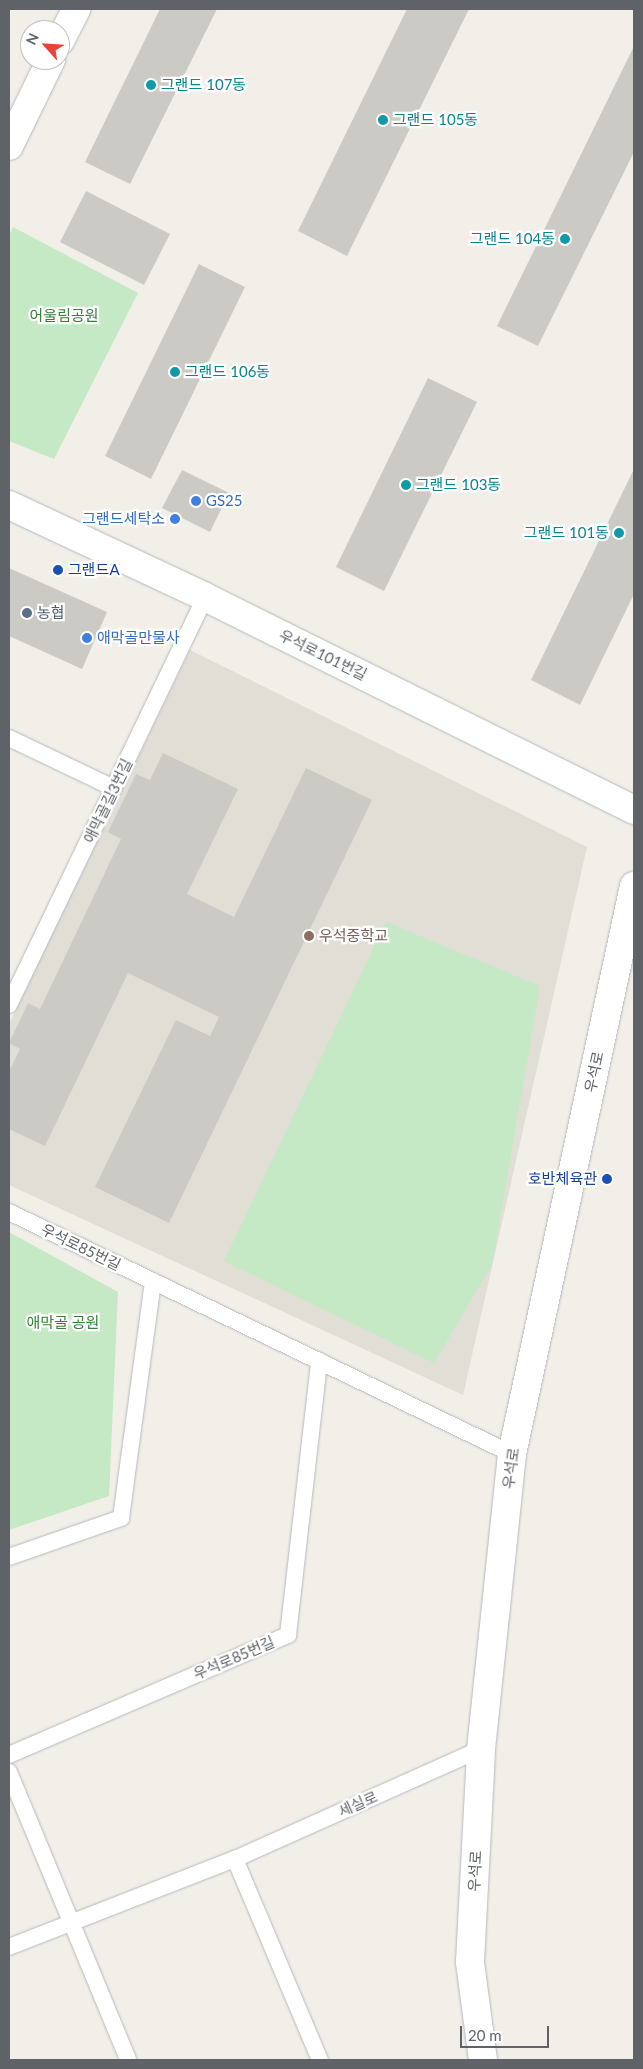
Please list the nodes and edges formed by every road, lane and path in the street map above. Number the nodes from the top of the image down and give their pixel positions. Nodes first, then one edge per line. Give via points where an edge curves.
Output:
1 (76, 9) edge
2 (70, 21) edge
3 (46, 70) edge
4 (9, 146) edge
5 (9, 505) edge
6 (205, 597) junction
7 (9, 738) edge
8 (114, 788) junction
9 (634, 810) edge
10 (634, 886) edge
11 (9, 1005) edge
12 (9, 1212) edge
13 (152, 1281) junction
14 (319, 1361) junction
15 (512, 1454) junction
16 (9, 1557) edge
17 (481, 1749) junction
18 (9, 1755) edge
19 (9, 1772) edge
20 (235, 1859) junction
21 (70, 1921) junction
22 (9, 1947) edge
23 (128, 2060) edge
24 (320, 2060) edge
25 (483, 2060) edge

1 - 2 street
3 - 4 street
5 - 6 street, 우석로101번길
6 - 8 lane, 애막골길3번길
6 - 9 street, 우석로101번길
7 - 8 lane
8 - 11 lane, 애막골길3번길
10 - 15 street, 우석로
12 - 13 lane, 우석로85번길
13 - 14 lane, 우석로85번길
13 - 16 lane via 121,1518
14 - 15 lane, 우석로85번길
14 - 18 lane, 우석로85번길 via 288,1635
15 - 17 street, 우석로
17 - 20 lane, 세실로
17 - 25 street, 우석로 via 470,1962
19 - 21 lane
20 - 21 lane, 세실로
20 - 24 lane
21 - 22 lane, 세실로
21 - 23 lane

